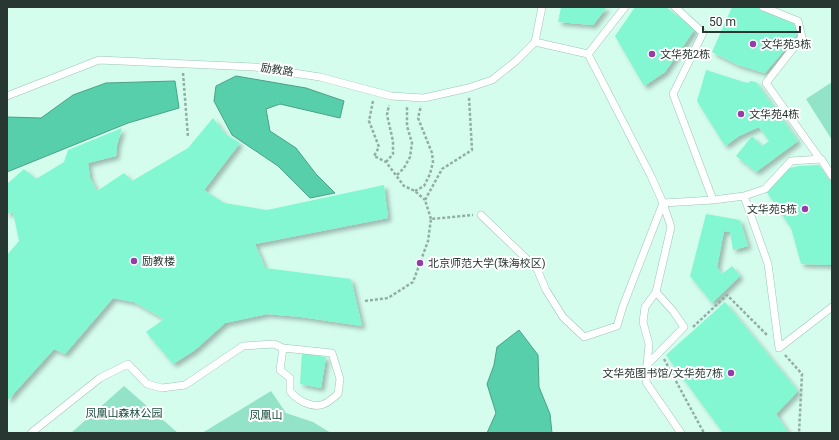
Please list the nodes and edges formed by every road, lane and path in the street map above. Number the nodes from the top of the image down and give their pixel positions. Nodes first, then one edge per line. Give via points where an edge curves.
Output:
1 (542, 7) edge
2 (625, 7) edge
3 (675, 7) edge
4 (763, 7) edge
5 (535, 42) junction
6 (588, 54) junction
7 (182, 64) junction
8 (468, 88) junction
9 (375, 93) junction
10 (7, 96) edge
11 (391, 96) junction
12 (407, 97) junction
13 (424, 98) junction
14 (188, 137) dead end
15 (820, 159) junction
16 (386, 162) junction
17 (397, 175) junction
18 (832, 176) edge
19 (414, 191) junction
20 (744, 196) junction
21 (425, 200) junction
22 (713, 200) junction
23 (663, 203) junction
24 (481, 215) joint
25 (431, 219) junction
26 (656, 292) junction
27 (365, 301) dead end
28 (832, 307) edge
29 (689, 330) dead end
30 (283, 348) junction
31 (779, 348) junction
32 (662, 355) dead end
33 (647, 365) junction
34 (31, 433) edge
35 (681, 433) edge
36 (704, 433) edge
37 (799, 433) edge

1 - 5 lane
2 - 6 lane
3 - 22 lane via 703,33 673,94
4 - 15 lane via 798,21 802,38 766,83
5 - 6 lane
5 - 8 lane, 励教路 via 492,80
6 - 23 lane
7 - 9 lane, 励教路 via 254,67 320,77
7 - 10 lane, 励教路 via 99,60
7 - 14 path
8 - 13 lane, 励教路
8 - 21 path via 472,150 442,169
9 - 11 lane, 励教路
9 - 16 path via 369,121 379,147 374,156
11 - 12 lane, 励教路
11 - 16 path via 387,115 393,154
12 - 13 lane, 励教路
12 - 17 path via 407,126 412,143 410,157
13 - 19 path via 418,118 433,162 424,186
15 - 18 lane
15 - 20 lane via 791,161 764,189
16 - 17 path
17 - 19 path via 404,186
19 - 21 path
20 - 22 lane
20 - 31 lane via 768,264
21 - 25 path
22 - 23 lane
23 - 24 lane via 617,326 584,337 563,317 546,290 538,269
23 - 26 lane via 671,227
24 - 25 path
25 - 27 path via 428,242 413,282 388,298
26 - 33 lane via 646,307 643,322 649,344
26 - 33 lane via 684,327
28 - 31 lane
29 - 31 path via 727,295
30 - 30 lane via 280,370 290,378 290,391 295,398 312,405 324,404 338,394 340,379 332,353
30 - 34 lane via 274,344 243,346 185,385 162,388 147,384 128,364 100,378
31 - 37 path via 802,374
32 - 36 path
33 - 35 lane via 646,382

